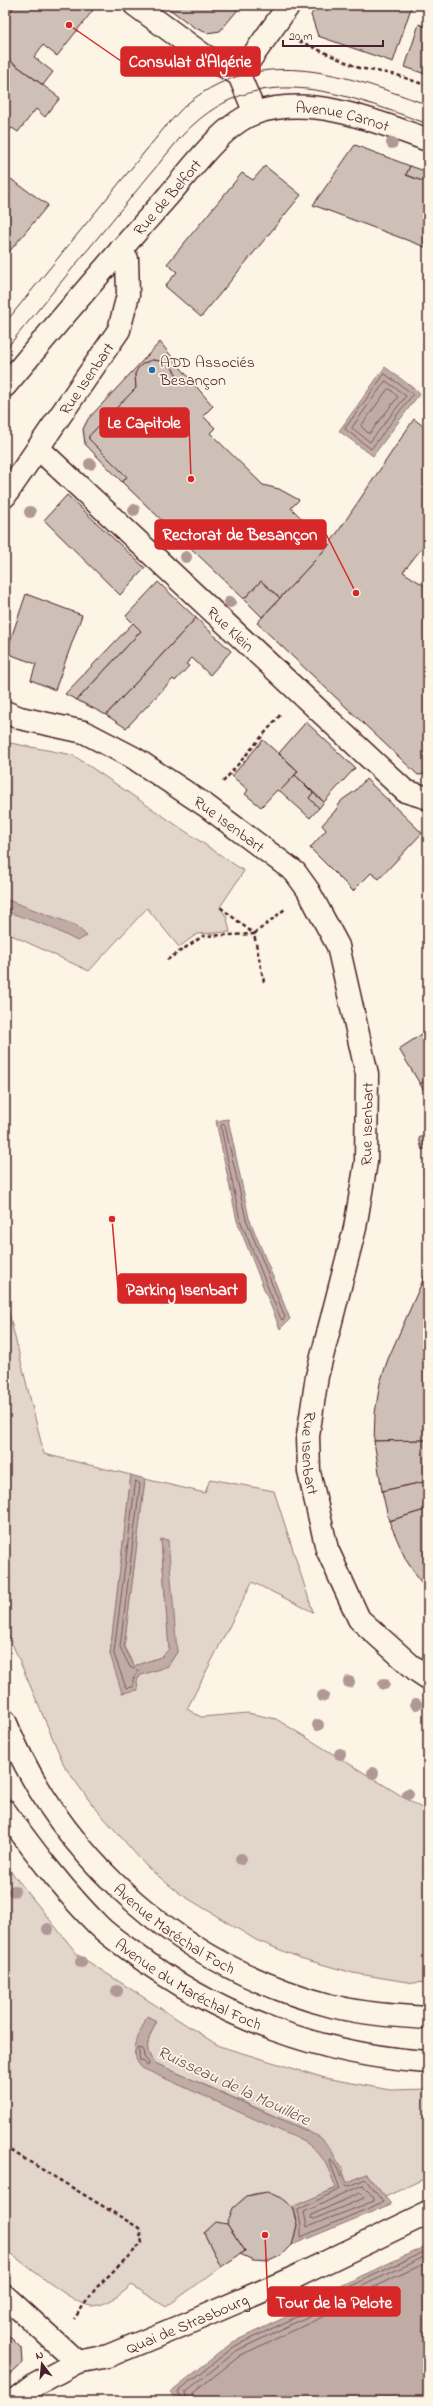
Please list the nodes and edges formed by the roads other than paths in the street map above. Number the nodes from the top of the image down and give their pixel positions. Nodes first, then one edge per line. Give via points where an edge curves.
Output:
1 (135, 5) edge
2 (289, 5) edge
3 (239, 75) junction
4 (255, 113) junction
5 (428, 140) edge
6 (121, 249) junction
7 (5, 386) edge
8 (39, 449) junction
9 (5, 496) edge
10 (5, 712) edge
11 (428, 798) edge
12 (428, 1678) edge
13 (5, 1721) edge
14 (5, 1812) edge
15 (428, 2018) edge
16 (428, 2062) edge
17 (428, 2213) edge
18 (5, 2296) edge
19 (77, 2362) junction
20 (12, 2401) edge

1 - 3 street via 202,54
2 - 3 street
3 - 4 street
4 - 5 street, Avenue Carnot via 291,106 356,114
4 - 6 street, Rue de Belfort via 227,130
6 - 7 street, Rue de Belfort
6 - 8 street, Rue Isenbart via 127,259 128,295 119,330
8 - 9 street, Rue Isenbart via 18,474
8 - 11 street, Rue Klein via 405,791 426,800
10 - 12 street, Rue Isenbart via 20,718 84,732 134,758 205,805 295,872 308,890 338,946 367,1074 368,1123 361,1202 317,1376 308,1436 309,1472 327,1549 359,1619
13 - 15 street, Avenue Maréchal Foch via 40,1791 71,1837 112,1882 146,1914 188,1944 244,1974 288,1992 333,2006 379,2014
14 - 16 street, Avenue du Maréchal Foch via 48,1869 100,1927 156,1970 208,2001 299,2039 388,2059
17 - 19 street, Quai de Strasbourg via 293,2278 188,2323 108,2356
18 - 19 street
19 - 20 street, Quai de Strasbourg via 33,2386

